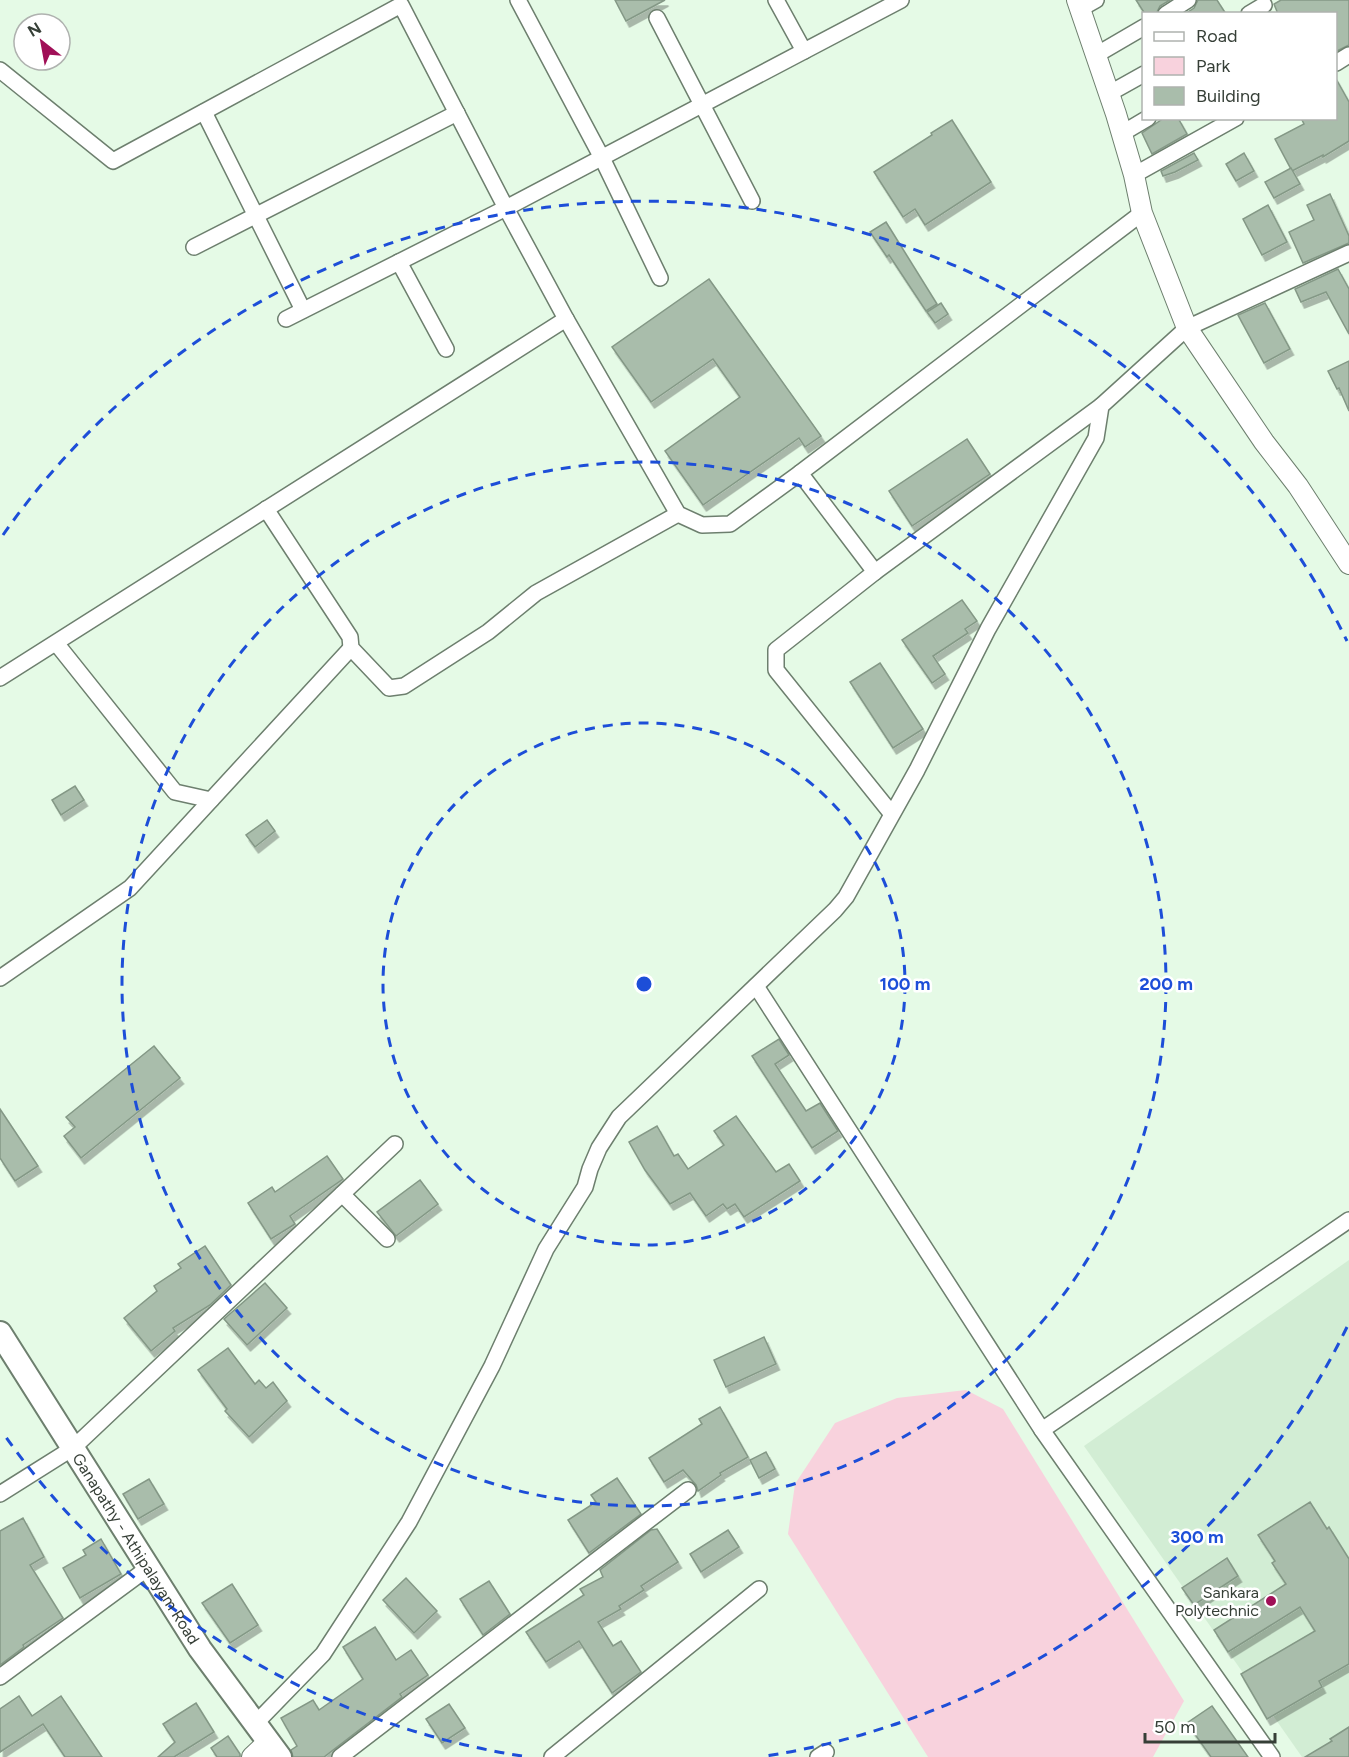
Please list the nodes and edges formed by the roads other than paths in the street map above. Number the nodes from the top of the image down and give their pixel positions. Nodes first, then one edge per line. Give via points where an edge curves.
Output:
1 (518, 0) edge
2 (776, 0) edge
3 (900, 0) edge
4 (1188, 0) edge
5 (407, 3) edge
6 (1085, 3) edge
7 (1169, 12) edge
8 (657, 18) dead end
9 (1142, 28) edge
10 (804, 51) junction
11 (1096, 55) junction
12 (0, 69) edge
13 (1142, 75) edge
14 (1110, 93) junction
15 (701, 105) junction
16 (204, 112) junction
17 (457, 113) junction
18 (1145, 120) edge
19 (1232, 120) edge
20 (1121, 134) junction
21 (602, 158) junction
22 (1134, 176) junction
23 (752, 201) dead end
24 (506, 208) junction
25 (1142, 213) junction
26 (256, 215) junction
27 (194, 247) dead end
28 (1349, 254) edge
29 (399, 262) junction
30 (660, 278) dead end
31 (303, 310) junction
32 (286, 319) dead end
33 (566, 320) junction
34 (1187, 328) junction
35 (446, 349) dead end
36 (1101, 406) junction
37 (800, 473) junction
38 (266, 509) junction
39 (678, 514) junction
40 (1349, 564) edge
41 (875, 572) junction
42 (56, 643) junction
43 (351, 648) junction
44 (0, 678) edge
45 (211, 800) junction
46 (891, 813) junction
47 (0, 978) edge
48 (756, 986) junction
49 (395, 1144) dead end
50 (342, 1194) junction
51 (1349, 1220) edge
52 (387, 1239) dead end
53 (0, 1333) edge
54 (1042, 1430) junction
55 (73, 1448) junction
56 (688, 1490) dead end
57 (0, 1494) edge
58 (148, 1568) junction
59 (759, 1589) dead end
60 (0, 1677) edge
61 (264, 1745) edge
62 (340, 1757) edge
63 (552, 1757) edge
64 (1272, 1757) edge

1 - 21 street
2 - 10 street
3 - 10 street
4 - 7 street
5 - 16 street
5 - 17 street
6 - 11 street
8 - 15 street
9 - 11 street
10 - 15 street
11 - 14 street
12 - 16 street via 113,161
13 - 14 street
14 - 20 street
15 - 21 street
15 - 23 street
16 - 26 street
17 - 24 street
17 - 26 street
18 - 20 street
19 - 22 street
20 - 22 street
21 - 24 street
21 - 30 street
22 - 25 street
24 - 29 street
24 - 33 street
25 - 34 street
25 - 37 street
26 - 27 street
26 - 31 street
28 - 34 street
29 - 31 street
29 - 35 street
31 - 32 street
33 - 38 street
33 - 39 street
34 - 36 street
34 - 40 street
36 - 41 street
36 - 46 street via 1096,438 988,629
37 - 39 street via 730,524 702,525
37 - 41 street
38 - 42 street
38 - 43 street via 350,637
39 - 43 street via 536,592 488,632 404,686 389,688
41 - 46 street via 776,650 776,670
42 - 44 street
42 - 45 street via 175,792
43 - 45 street
45 - 47 street via 130,888
46 - 48 street via 846,897
48 - 54 street
48 - 61 street via 620,1117 599,1148 585,1187 546,1249 492,1366 409,1522
49 - 50 street
50 - 52 street
50 - 55 street
51 - 54 street
53 - 55 main road, Ganapathy - Athipalayam Road
54 - 64 street
55 - 57 street
55 - 58 main road, Ganapathy - Athipalayam Road
56 - 62 street
58 - 60 street
58 - 61 main road, Ganapathy - Athipalayam Road
59 - 63 street

